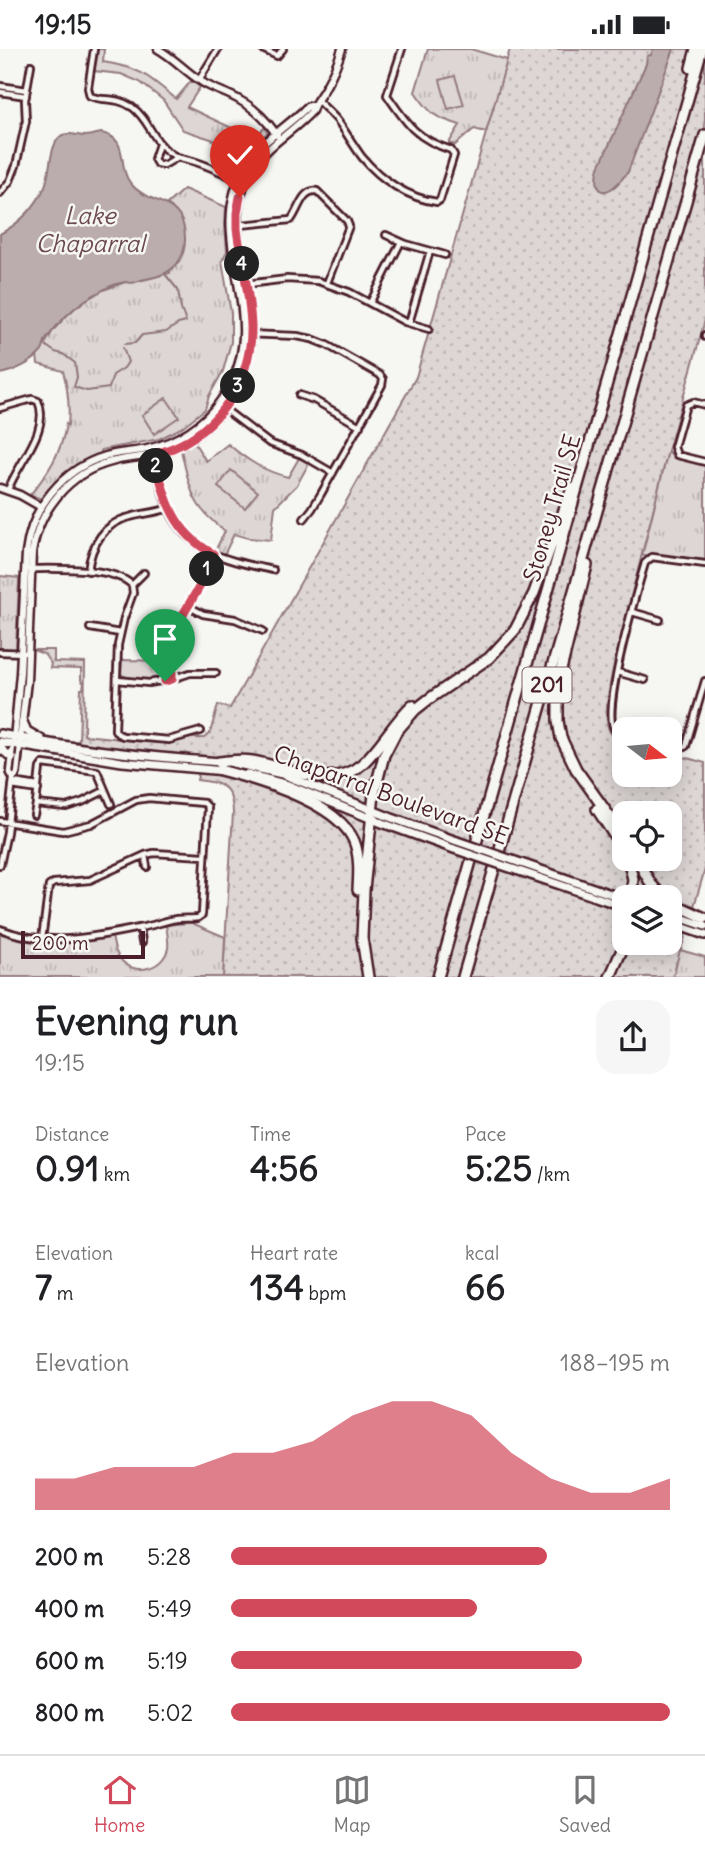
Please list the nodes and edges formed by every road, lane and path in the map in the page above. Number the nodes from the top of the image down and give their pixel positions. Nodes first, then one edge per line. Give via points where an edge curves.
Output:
1 (94, 49) edge
2 (158, 49) edge
3 (218, 49) edge
4 (262, 49) edge
5 (283, 49) edge
6 (342, 49) edge
7 (402, 49) edge
8 (696, 49) edge
9 (702, 49) edge
10 (31, 65) dead end
11 (199, 80) junction
12 (0, 86) edge
13 (0, 92) edge
14 (26, 93) junction
15 (316, 102) junction
16 (705, 135) edge
17 (277, 136) junction
18 (676, 138) junction
19 (159, 143) junction
20 (178, 157) junction
21 (242, 181) junction
22 (0, 193) edge
23 (233, 226) junction
24 (386, 235) dead end
25 (401, 242) junction
26 (430, 251) junction
27 (445, 255) dead end
28 (327, 283) junction
29 (242, 285) junction
30 (370, 303) junction
31 (409, 323) junction
32 (429, 329) dead end
33 (248, 334) junction
34 (631, 392) junction
35 (299, 395) dead end
36 (705, 405) edge
37 (221, 406) junction
38 (0, 408) edge
39 (599, 416) junction
40 (360, 426) junction
41 (153, 451) junction
42 (705, 462) edge
43 (333, 473) junction
44 (0, 488) edge
45 (8, 490) junction
46 (44, 509) junction
47 (169, 509) junction
48 (304, 519) dead end
49 (213, 554) junction
50 (705, 563) edge
51 (28, 569) junction
52 (273, 570) dead end
53 (88, 571) junction
54 (144, 573) dead end
55 (132, 585) junction
56 (188, 606) junction
57 (632, 612) junction
58 (660, 620) dead end
59 (90, 628) dead end
60 (263, 631) dead end
61 (120, 633) junction
62 (0, 652) edge
63 (25, 653) junction
64 (485, 661) junction
65 (617, 672) junction
66 (216, 673) dead end
67 (172, 679) junction
68 (645, 680) dead end
69 (117, 681) junction
70 (705, 681) edge
71 (613, 717) edge
72 (23, 722) junction
73 (201, 731) dead end
74 (0, 734) edge
75 (561, 738) junction
76 (17, 741) junction
77 (51, 743) junction
78 (0, 745) edge
79 (682, 748) edge
80 (12, 758) junction
81 (220, 766) junction
82 (13, 783) junction
83 (38, 788) junction
84 (104, 791) junction
85 (36, 804) junction
86 (111, 804) dead end
87 (371, 814) junction
88 (34, 815) dead end
89 (612, 820) edge
90 (0, 821) edge
91 (9, 823) junction
92 (612, 832) edge
93 (145, 855) junction
94 (204, 856) junction
95 (0, 866) edge
96 (517, 866) junction
97 (147, 867) dead end
98 (612, 895) edge
99 (612, 902) edge
100 (682, 907) edge
101 (682, 918) edge
102 (705, 918) edge
103 (705, 926) edge
104 (682, 927) edge
105 (140, 928) junction
106 (0, 929) edge
107 (705, 935) edge
108 (42, 939) junction
109 (142, 942) dead end
110 (620, 955) edge
111 (368, 977) edge
112 (438, 977) edge
113 (463, 977) edge
114 (610, 977) edge

1 - 19 street via 89,96 131,107
2 - 11 street
3 - 11 street
4 - 5 street via 276,56
6 - 15 street
7 - 15 street via 387,95 414,132 451,149 454,155 437,202 409,194 381,176
8 - 18 highway
9 - 18 highway, Stoney Trail SE / 201
10 - 14 street
11 - 17 street via 253,109
12 - 14 street
13 - 14 street
14 - 22 street via 26,121 16,166
15 - 17 street
16 - 34 highway, Stoney Trail SE / 201
17 - 21 street via 255,152
18 - 39 highway, Stoney Trail SE / 201
19 - 20 street
19 - 20 street via 154,160 158,165
20 - 21 street
21 - 23 street via 232,200
23 - 28 street via 291,220 306,193 316,191 349,226
23 - 29 street
24 - 25 street
25 - 26 street
25 - 30 street
26 - 27 street
26 - 31 street
28 - 29 street via 293,278
28 - 30 street
29 - 33 street
30 - 31 street
31 - 32 street
33 - 37 street
33 - 40 street via 312,338 380,375 383,384
34 - 75 highway via 561,670 557,704
34 - 113 highway, Stoney Trail SE / 201
35 - 40 street
36 - 42 street via 690,402 685,406 674,447 677,455
37 - 41 street
37 - 43 street via 271,444
38 - 45 street via 31,399 38,401 40,408 33,443
39 - 64 highway via 528,607 509,637
39 - 112 highway, Stoney Trail SE / 201
40 - 43 street
41 - 46 street via 112,454 89,463 59,484
41 - 47 street
43 - 48 street
44 - 45 street
45 - 46 street
46 - 51 street via 29,534
47 - 49 street via 189,537
47 - 53 street via 111,525 94,544
49 - 52 street
49 - 56 street
50 - 57 street via 647,559
51 - 53 street
51 - 63 street
53 - 55 street via 111,574
54 - 55 street
55 - 61 street
56 - 60 street
56 - 67 street via 175,637
57 - 58 street
57 - 65 street
59 - 61 street
61 - 69 street
62 - 63 street
63 - 72 street
63 - 76 street
64 - 81 highway via 412,705 365,761 346,774 317,777 251,761
64 - 87 highway via 421,705 400,727 382,760
65 - 68 street
65 - 71 street
66 - 67 street via 190,673
67 - 69 street
69 - 73 street via 117,733 169,740
70 - 79 street
72 - 76 street
72 - 77 main road via 27,731
74 - 76 main road, Chaparral Boulevard SE
75 - 89 highway via 582,779
75 - 92 highway via 576,777
76 - 77 main road, Chaparral Boulevard SE
76 - 78 main road, Chaparral Boulevard SE
76 - 80 street
76 - 81 main road, Chaparral Boulevard SE via 122,762
76 - 82 street
77 - 81 main road, Chaparral Boulevard SE
78 - 80 main road
80 - 82 street
81 - 87 main road, Chaparral Boulevard SE via 248,765 282,774
81 - 111 highway via 305,800 332,815 349,832 358,854 358,929
82 - 83 street
82 - 91 street
83 - 84 street via 43,764 97,771
83 - 85 street
84 - 85 street via 66,807
84 - 86 street
85 - 88 street
87 - 96 main road, Chaparral Boulevard SE, bridge
87 - 111 highway via 362,922
90 - 91 street
91 - 94 street via 63,831 91,824 136,800 204,803 208,807
91 - 95 street
93 - 94 street
93 - 97 street
93 - 108 street via 90,880 50,886
94 - 105 street via 202,915
96 - 98 main road
96 - 99 main road
100 - 102 highway
101 - 103 main road
104 - 107 main road
105 - 108 street via 72,940
105 - 109 street
106 - 108 street
110 - 114 highway

